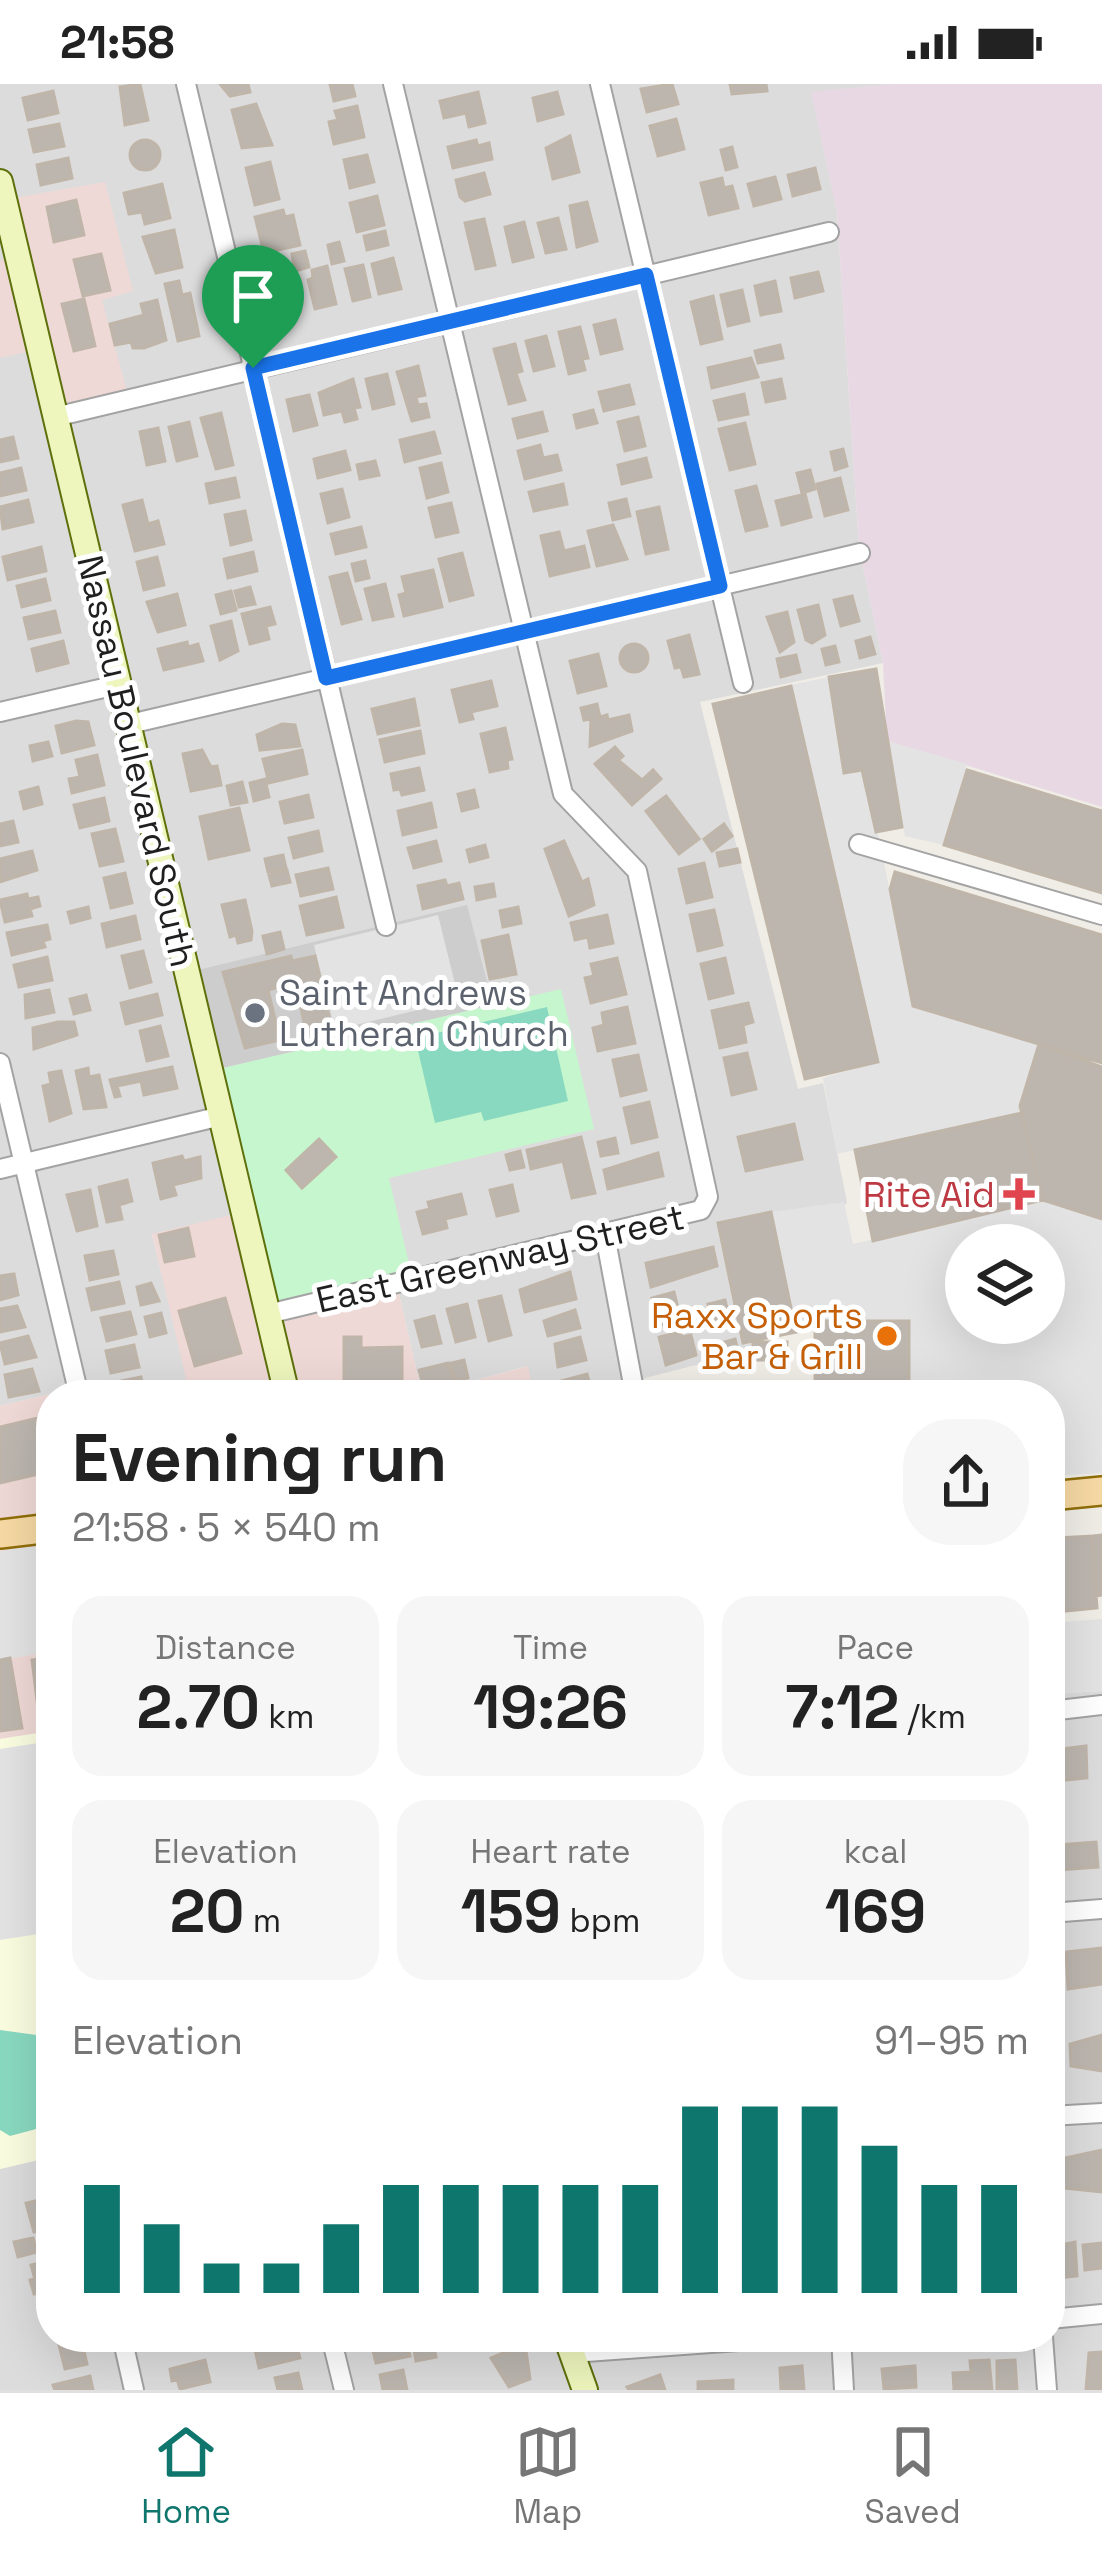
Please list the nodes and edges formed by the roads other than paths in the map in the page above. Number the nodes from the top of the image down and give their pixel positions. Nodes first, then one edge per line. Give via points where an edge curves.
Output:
1 (186, 84) edge
2 (393, 84) edge
3 (600, 84) edge
4 (0, 182) edge
5 (829, 232) dead end
6 (8, 253) edge
7 (646, 275) junction
8 (449, 322) junction
9 (253, 368) junction
10 (55, 417) junction
11 (860, 553) dead end
12 (720, 586) junction
13 (523, 632) junction
14 (326, 678) junction
15 (743, 683) dead end
16 (121, 684) junction
17 (0, 712) edge
18 (130, 724) junction
19 (860, 844) dead end
20 (1102, 915) edge
21 (386, 926) dead end
22 (0, 1063) edge
23 (221, 1116) junction
24 (24, 1164) junction
25 (0, 1169) edge
26 (605, 1235) junction
27 (268, 1314) junction
28 (75, 1380) edge
29 (283, 1380) edge
30 (632, 1380) edge
31 (1102, 1491) edge
32 (1065, 1495) edge
33 (36, 1530) edge
34 (0, 1534) edge
35 (1102, 1706) edge
36 (1065, 1710) edge
37 (1102, 1909) edge
38 (1065, 1912) edge
39 (1102, 2113) edge
40 (1065, 2115) edge
41 (1102, 2314) edge
42 (1065, 2318) edge
43 (125, 2352) edge
44 (335, 2352) edge
45 (571, 2352) edge
46 (842, 2352) edge
47 (1044, 2352) edge
48 (134, 2390) edge
49 (344, 2390) edge
50 (585, 2390) edge
51 (844, 2390) edge
52 (1047, 2390) edge

1 - 9 street
2 - 8 street
3 - 7 street
4 - 6 main road, Nassau Boulevard South
5 - 7 street
6 - 10 main road, Nassau Boulevard South
7 - 8 street
7 - 12 street
8 - 9 street
8 - 13 street
9 - 10 street
9 - 14 street
10 - 16 main road, Nassau Boulevard South
11 - 12 street
12 - 13 street
12 - 15 street
13 - 14 street
13 - 26 street, East Greenway Street via 563,794 637,872 708,1180 701,1210
14 - 18 street
14 - 21 street
16 - 17 street
16 - 18 main road, Nassau Boulevard South
18 - 23 main road, Nassau Boulevard South
19 - 20 street
22 - 24 street
23 - 24 street
23 - 27 main road, Nassau Boulevard South
24 - 25 street
24 - 28 street
26 - 27 street, East Greenway Street
26 - 30 street
27 - 29 main road, Nassau Boulevard South
31 - 32 main road
33 - 34 main road
35 - 36 street
37 - 38 street
39 - 40 street
41 - 42 street
43 - 48 street
44 - 49 street
45 - 50 main road
46 - 51 street
47 - 52 street

